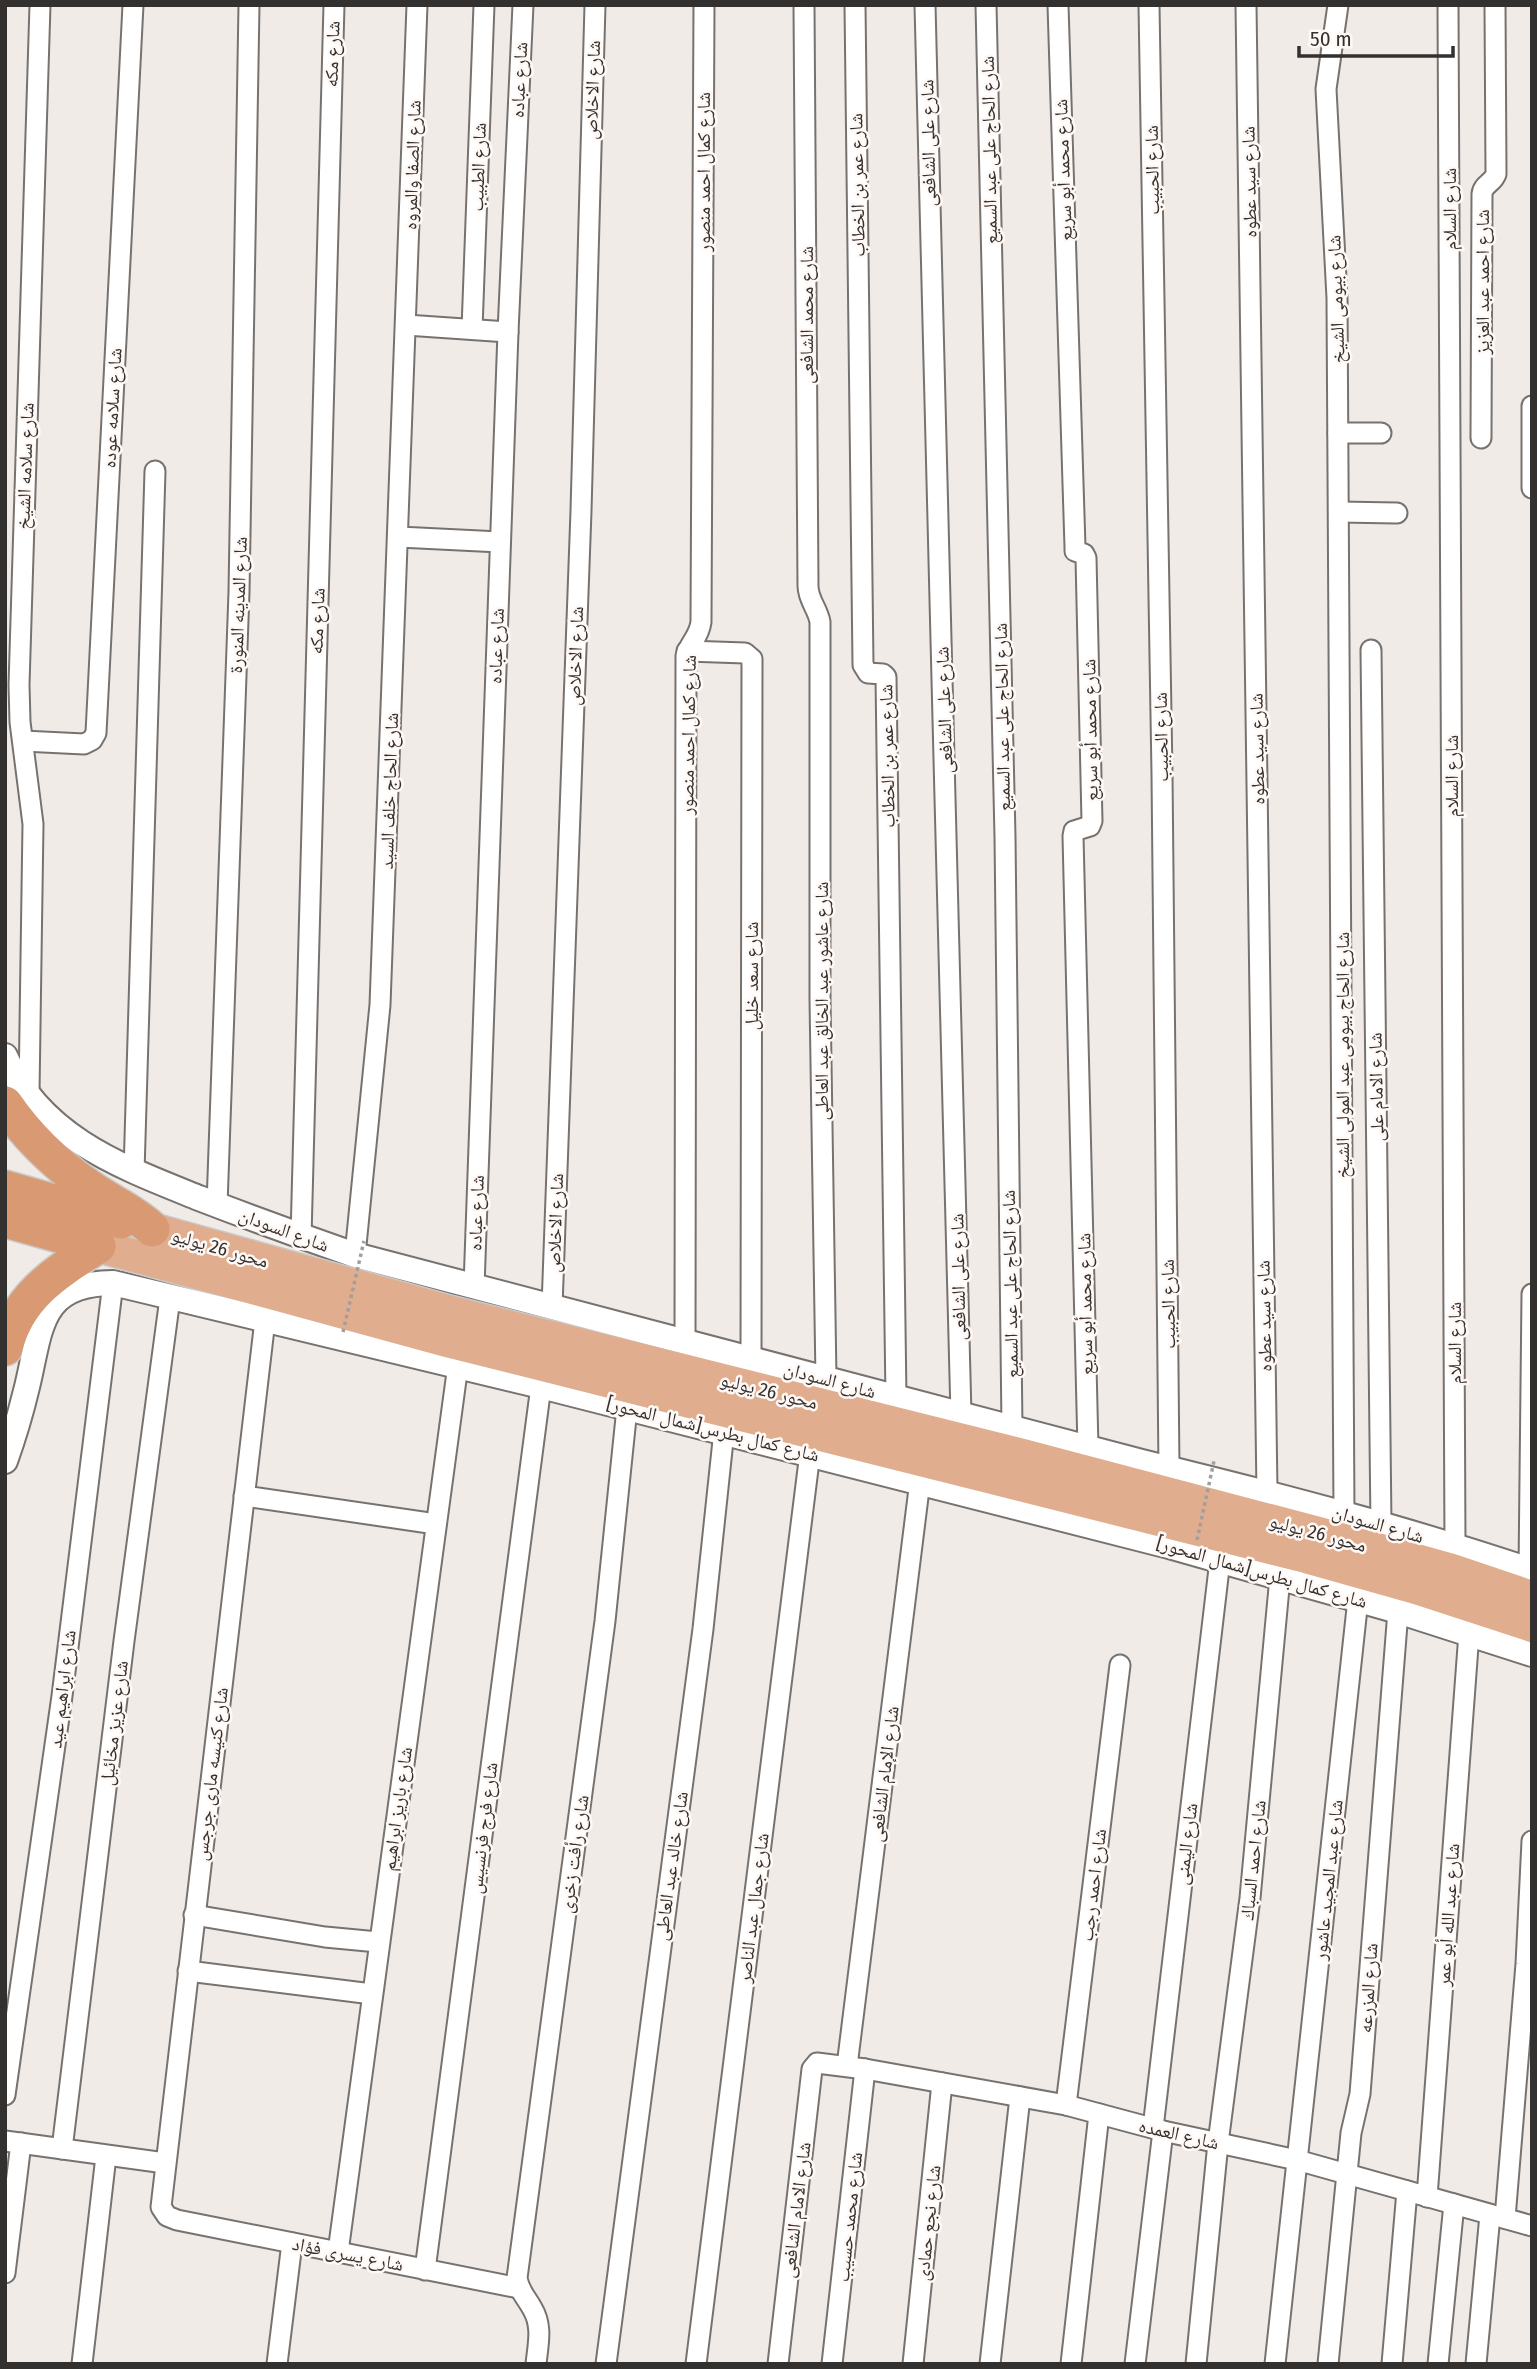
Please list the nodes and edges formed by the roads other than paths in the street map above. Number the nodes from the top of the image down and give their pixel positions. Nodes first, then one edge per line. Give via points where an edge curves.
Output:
1 (40, 5) edge
2 (133, 5) edge
3 (249, 5) edge
4 (334, 5) edge
5 (417, 5) edge
6 (484, 5) edge
7 (523, 5) edge
8 (595, 5) edge
9 (704, 5) edge
10 (804, 5) edge
11 (855, 5) edge
12 (925, 5) edge
13 (986, 5) edge
14 (1058, 5) edge
15 (1149, 5) edge
16 (1247, 5) edge
17 (1338, 5) edge
18 (1448, 5) edge
19 (1495, 5) edge
20 (406, 325) junction
21 (472, 329) junction
22 (508, 331) junction
23 (1532, 406) edge
24 (1338, 433) junction
25 (1381, 433) dead end
26 (1481, 438) dead end
27 (155, 471) dead end
28 (1532, 488) edge
29 (1339, 512) junction
30 (1397, 513) dead end
31 (399, 537) junction
32 (500, 542) junction
33 (1339, 594) joint
34 (820, 622) joint
35 (1371, 650) dead end
36 (687, 651) junction
37 (23, 741) junction
38 (5, 1056) edge
39 (17, 1098) edge
40 (134, 1172) junction
41 (5, 1188) edge
42 (217, 1205) junction
43 (5, 1220) edge
44 (152, 1229) junction
45 (301, 1237) junction
46 (98, 1246) junction
47 (360, 1248) junction
48 (113, 1283) junction
49 (474, 1287) junction
50 (1532, 1294) edge
51 (170, 1298) junction
52 (552, 1307) junction
53 (265, 1320) junction
54 (685, 1342) junction
55 (5, 1348) edge
56 (751, 1360) junction
57 (458, 1366) junction
58 (825, 1379) junction
59 (541, 1385) junction
60 (896, 1398) junction
61 (627, 1408) junction
62 (961, 1415) junction
63 (1012, 1428) junction
64 (724, 1432) junction
65 (1088, 1448) junction
66 (810, 1453) junction
67 (5, 1461) edge
68 (1169, 1469) junction
69 (920, 1481) junction
70 (1267, 1492) junction
71 (244, 1496) junction
72 (1344, 1515) junction
73 (436, 1524) junction
74 (1381, 1525) junction
75 (1455, 1546) junction
76 (1220, 1560) junction
77 (1280, 1577) junction
78 (1531, 1579) edge
79 (1358, 1599) junction
80 (1398, 1611) junction
81 (1532, 1626) edge
82 (1469, 1633) junction
83 (1532, 1654) edge
84 (1120, 1665) dead end
85 (1532, 1841) edge
86 (194, 1915) junction
87 (379, 1942) junction
88 (188, 1971) junction
89 (372, 1994) junction
90 (821, 2063) joint
91 (856, 2068) junction
92 (943, 2083) junction
93 (5, 2095) edge
94 (1020, 2097) junction
95 (1066, 2105) junction
96 (1098, 2114) junction
97 (1158, 2130) junction
98 (13, 2142) edge
99 (1218, 2143) junction
100 (61, 2149) junction
101 (106, 2156) junction
102 (1297, 2160) junction
103 (165, 2163) junction
104 (1346, 2174) junction
105 (1407, 2191) junction
106 (1427, 2197) junction
107 (1454, 2204) junction
108 (1497, 2217) junction
109 (177, 2220) joint
110 (1532, 2226) edge
111 (292, 2243) junction
112 (338, 2252) junction
113 (425, 2270) junction
114 (5, 2273) edge
115 (521, 2293) junction
116 (82, 2364) edge
117 (277, 2364) edge
118 (536, 2364) edge
119 (606, 2364) edge
120 (696, 2364) edge
121 (778, 2364) edge
122 (832, 2364) edge
123 (913, 2364) edge
124 (990, 2364) edge
125 (1071, 2364) edge
126 (1135, 2364) edge
127 (1196, 2364) edge
128 (1275, 2364) edge
129 (1328, 2364) edge
130 (1392, 2364) edge
131 (1438, 2364) edge
132 (1476, 2364) edge

1 - 37 street, شارع سلامه الشيخ via 21,578
2 - 37 street, شارع سلامه عوده via 96,733 85,744
3 - 42 street, شارع المدينه المنورة via 239,579
4 - 45 street, شارع مكه
5 - 20 street, شارع الصفا والمروه
6 - 21 street, شارع الطبيب
7 - 22 street, شارع عباده
8 - 52 street, شارع الاخلاص
9 - 36 street, شارع كمال احمد منصور via 701,622
10 - 34 street, شارع محمد الشافعى via 807,586
11 - 60 street, شارع عمر بن الخطاب via 863,665 868,673 886,677
12 - 62 street, شارع على الشافعى
13 - 63 street, شارع الحاج على عبد السميع
14 - 65 street, شارع محمد أبو سريع via 1074,547 1087,558 1092,821 1073,836
15 - 68 street, شارع الحبيب
16 - 70 street, شارع سيد عطوه
17 - 24 street, شارع بيومى الشيخ via 1326,89 1337,298
18 - 75 street, شارع السلام
19 - 26 street, شارع احمد عبد العزيز via 1496,174 1482,194
20 - 21 street
20 - 31 street, شارع الحاج خلف السيد
21 - 22 street
22 - 32 street, شارع عباده
23 - 28 street
24 - 25 street
24 - 29 street, شارع بيومى الشيخ
27 - 40 street
29 - 30 street
29 - 33 street, شارع بيومى الشيخ
31 - 32 street
31 - 47 street, شارع الحاج خلف السيد via 380,1005
32 - 49 street, شارع عباده
33 - 72 street, شارع الحاج بيومى عبد المولى الشيخ
34 - 58 street, شارع عاشور عبد الخالق عبد العاطى
35 - 74 street, شارع الامام على
36 - 54 street, شارع كمال احمد منصور
36 - 56 street, شارع سعد خليل via 745,653 751,659
37 - 39 street, شارع سلامه الشيخ via 33,824
38 - 39 street, شارع السودان
39 - 40 street, شارع السودان via 96,1154
39 - 44 highway via 30,1135 59,1164
40 - 42 street, شارع السودان
41 - 44 highway, محور 26 يوليو
42 - 45 street, شارع السودان
43 - 46 highway, محور 26 يوليو
44 - 78 highway, محور 26 يوليو via 451,1312 1023,1455 1452,1570
45 - 47 street, شارع السودان
46 - 55 highway via 32,1294 18,1314
46 - 81 highway, محور 26 يوليو via 447,1340 1318,1560
47 - 49 street, شارع السودان
48 - 51 street, شارع كمال بطرس[شمال المحور]
48 - 67 street, شارع كمال بطرس[شمال المحور] via 73,1289 44,1317
48 - 93 street, شارع ابراهيم عيد via 60,1710
49 - 52 street, شارع السودان
50 - 78 street
51 - 53 street, شارع كمال بطرس[شمال المحور]
51 - 100 street, شارع عزيز مخائيل
52 - 54 street, شارع السودان
53 - 57 street, شارع كمال بطرس[شمال المحور]
53 - 71 street, شارع كنيسه مارى جرجس
54 - 56 street, شارع السودان
56 - 58 street, شارع السودان
57 - 59 street, شارع كمال بطرس[شمال المحور]
57 - 73 street, شارع باريز ابراهيم
58 - 60 street, شارع السودان
59 - 61 street, شارع كمال بطرس[شمال المحور]
59 - 113 street, شارع فرج فرنسيس
60 - 62 street, شارع السودان
61 - 64 street, شارع كمال بطرس[شمال المحور]
61 - 115 street, شارع رأفت زخرى via 605,1621 519,2264
62 - 63 street, شارع السودان
63 - 65 street, شارع السودان
64 - 66 street, شارع كمال بطرس[شمال المحور]
64 - 119 street, شارع خالد عبد العاطى via 703,1629
65 - 68 street, شارع السودان
66 - 69 street, شارع كمال بطرس[شمال المحور]
66 - 120 street, شارع جمال عبد الناصر
68 - 70 street, شارع السودان
69 - 76 street, شارع كمال بطرس[شمال المحور]
69 - 91 street, شارع الإمام الشافعى
70 - 72 street, شارع السودان
71 - 73 street
71 - 86 street, شارع كنيسه مارى جرجس
72 - 74 street, شارع السودان
73 - 87 street, شارع باريز ابراهيم
74 - 75 street, شارع السودان
75 - 78 street, شارع السودان
76 - 77 street, شارع كمال بطرس[شمال المحور]
76 - 97 street, شارع اليمنى
77 - 79 street, شارع كمال بطرس[شمال المحور]
77 - 99 street, شارع احمد السباك via 1248,1912
79 - 80 street, شارع كمال بطرس[شمال المحور]
79 - 102 street, شارع عبد المجيد عاشور
80 - 82 street, شارع كمال بطرس[شمال المحور]
80 - 104 street, شارع المزرعه via 1360,2094
82 - 83 street, شارع كمال بطرس[شمال المحور]
82 - 106 street, شارع عبد الله أبو عمر
84 - 95 street, شارع احمد رجب
85 - 108 street via 1526,1964
86 - 87 street
86 - 88 street, شارع كنيسه مارى جرجس
87 - 89 street, شارع باريز ابراهيم
88 - 89 street
88 - 103 street, شارع كنيسه مارى جرجس
89 - 112 street, شارع باريز ابراهيم
90 - 91 street, شارع العمده
90 - 121 street, شارع الامام الشافعى via 812,2069
91 - 92 street, شارع العمده
91 - 122 street, شارع محمد حسيب
92 - 94 street, شارع العمده
92 - 123 street, شارع نجع حمادى
94 - 95 street, شارع العمده
94 - 124 street
95 - 96 street, شارع العمده
96 - 97 street, شارع العمده
96 - 125 street
97 - 99 street, شارع العمده
97 - 126 street, شارع اليمنى
98 - 100 street
98 - 114 street
99 - 102 street, شارع العمده
99 - 127 street, شارع احمد السباك
100 - 101 street
101 - 103 street
101 - 116 street
102 - 104 street, شارع العمده
102 - 128 street, شارع عبد المجيد عاشور
103 - 109 street, شارع كنيسه مارى جرجس via 161,2207
104 - 105 street, شارع العمده
104 - 129 street, شارع المزرعه
105 - 106 street, شارع العمده
105 - 130 street
106 - 107 street, شارع العمده
107 - 108 street, شارع العمده
107 - 131 street
108 - 110 street, شارع العمده
108 - 132 street
109 - 111 street, شارع يسرى فؤاد
111 - 112 street, شارع يسرى فؤاد
111 - 117 street
112 - 113 street, شارع يسرى فؤاد
113 - 115 street, شارع يسرى فؤاد
115 - 118 street via 538,2321

